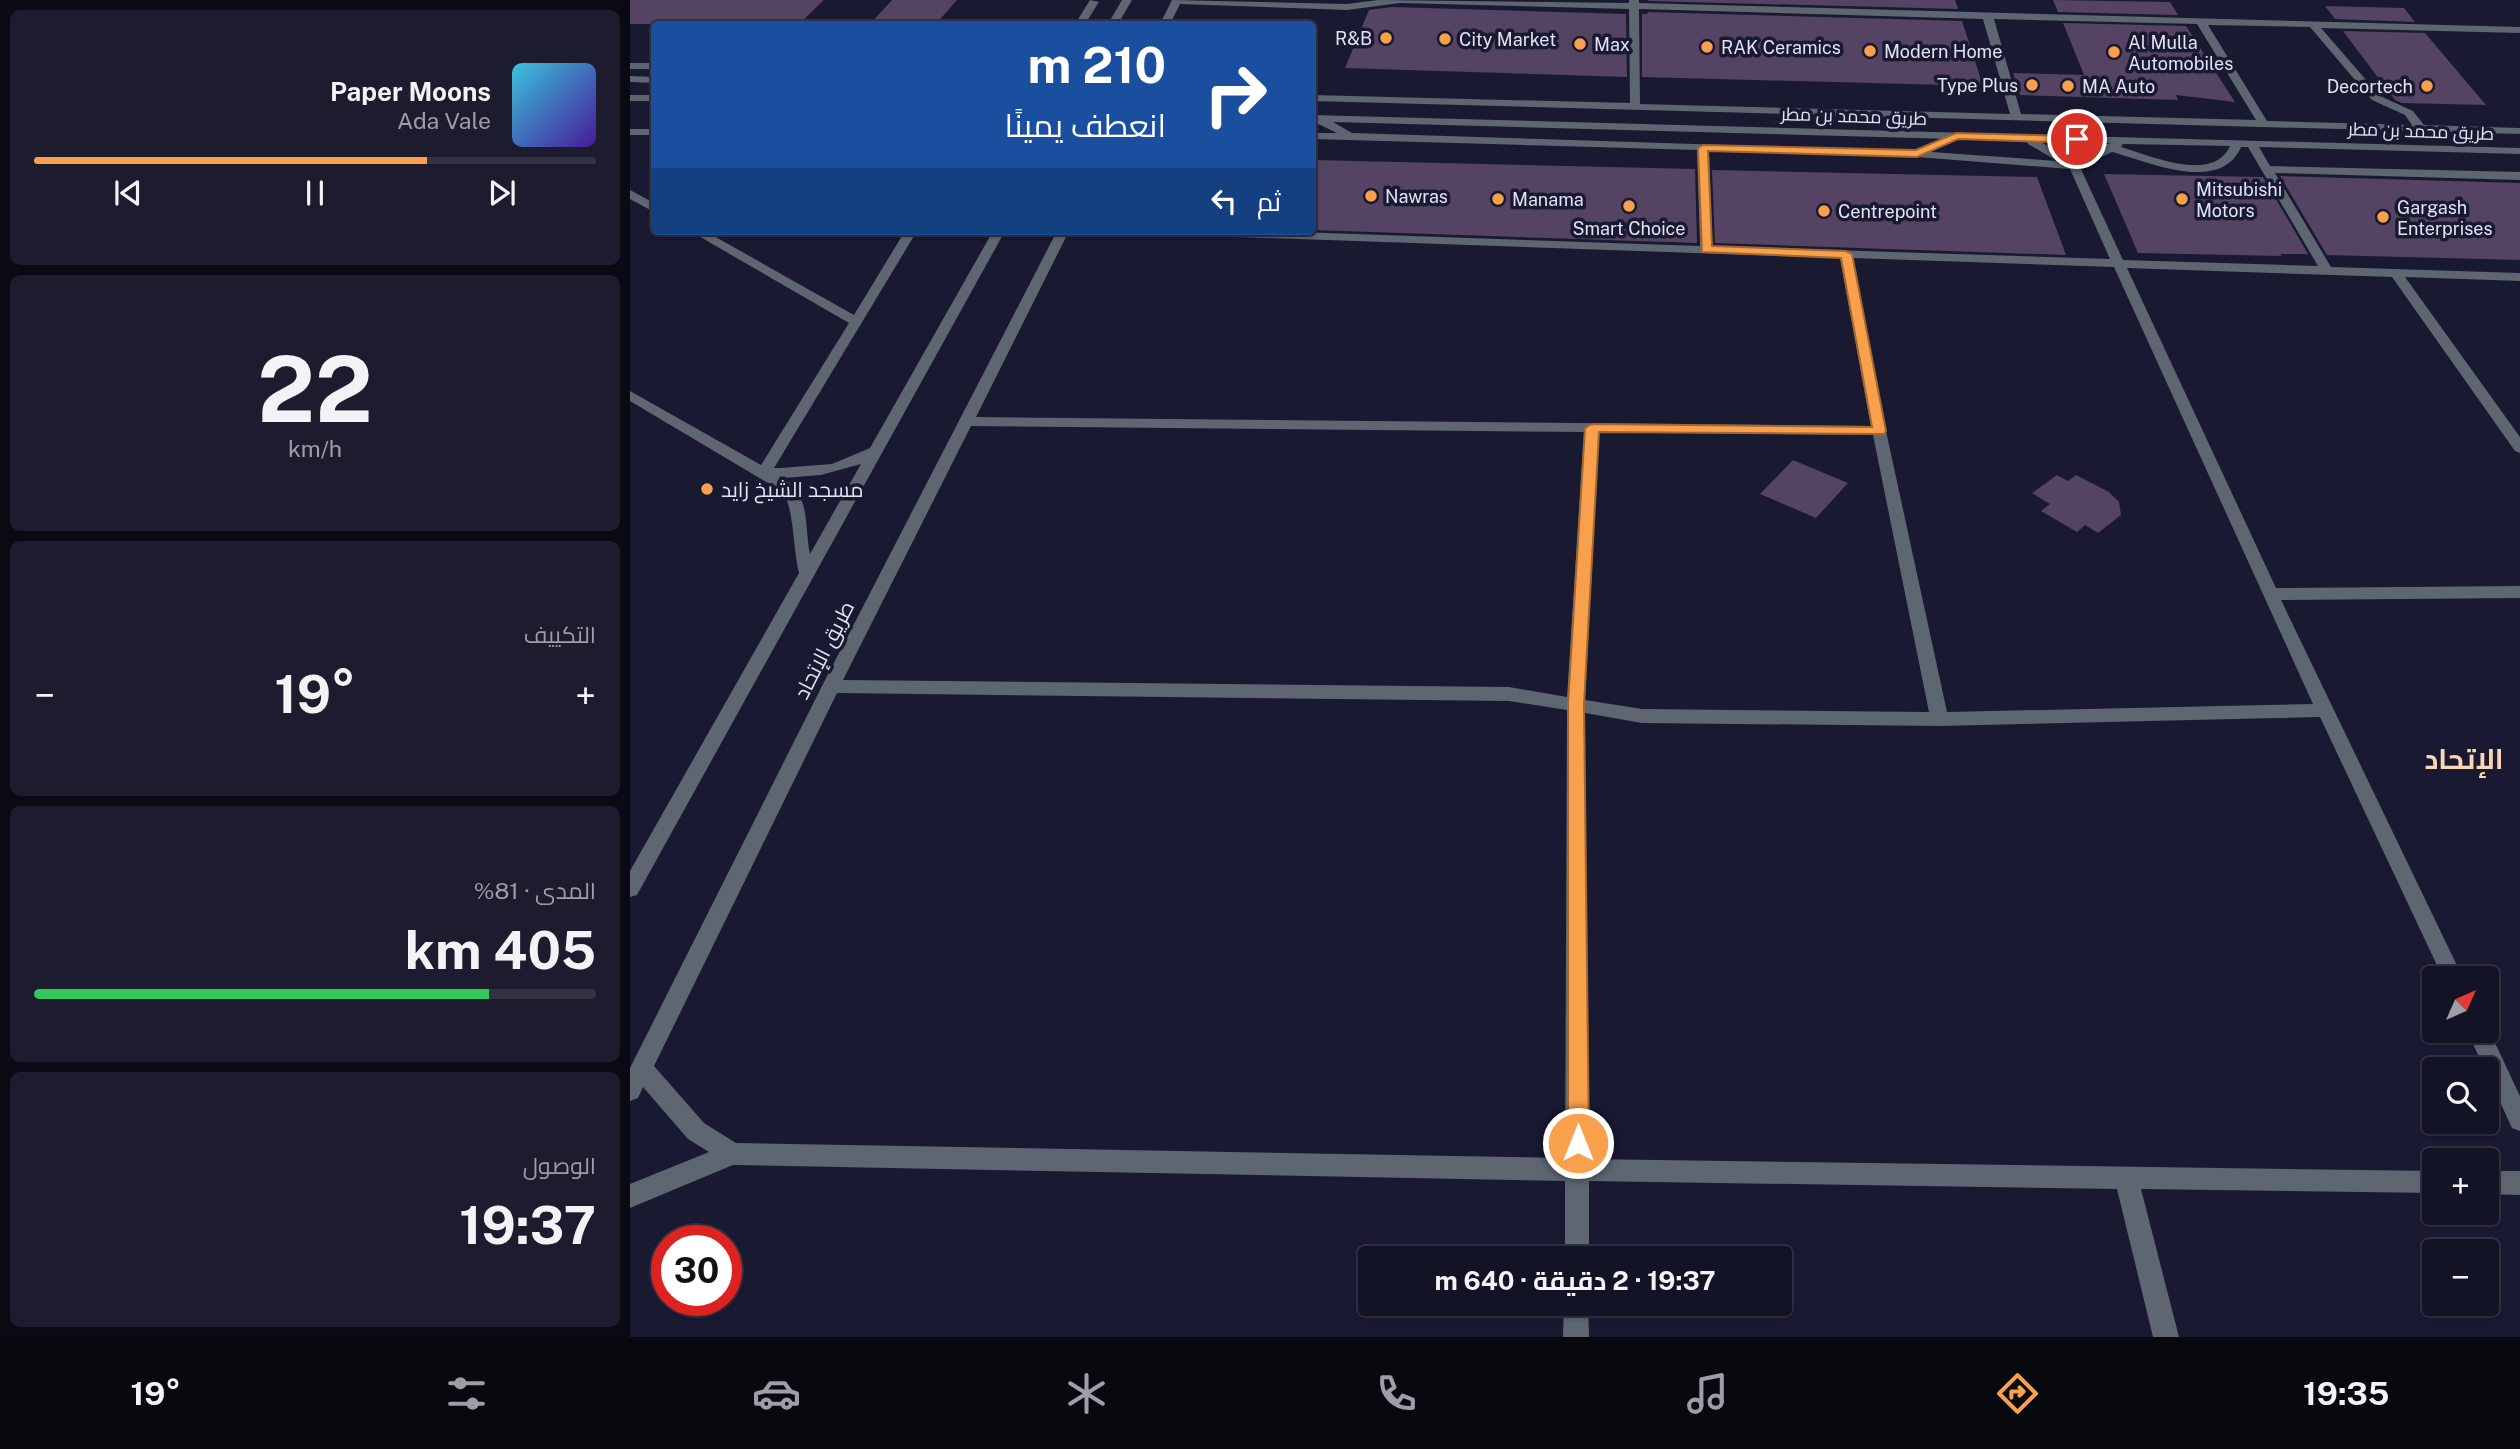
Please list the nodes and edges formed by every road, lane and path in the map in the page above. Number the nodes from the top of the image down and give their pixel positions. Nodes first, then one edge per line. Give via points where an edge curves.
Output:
1 (1127, 0) edge
2 (1177, 1) edge
3 (1094, 2) dead end
4 (1634, 3) edge
5 (1988, 16) junction
6 (1082, 21) edge
7 (1115, 21) edge
8 (1167, 21) edge
9 (2201, 22) junction
10 (2313, 25) junction
11 (2520, 30) edge
12 (630, 66) edge
13 (651, 66) edge
14 (630, 79) edge
15 (651, 79) edge
16 (630, 98) edge
17 (651, 98) edge
18 (1316, 98) edge
19 (1634, 106) junction
20 (2016, 116) junction
21 (1316, 118) edge
22 (1316, 119) edge
23 (2263, 123) junction
24 (1646, 127) junction
25 (2420, 128) junction
26 (2520, 131) edge
27 (630, 132) edge
28 (651, 132) edge
29 (1316, 136) edge
30 (1956, 136) junction
31 (1370, 137) junction
32 (2025, 138) junction
33 (2129, 141) junction
34 (2237, 143) junction
35 (2251, 143) junction
36 (1650, 145) junction
37 (2107, 147) junction
38 (1703, 148) junction
39 (2520, 151) edge
40 (1917, 153) junction
41 (2074, 166) junction
42 (2266, 169) junction
43 (2520, 176) edge
44 (630, 194) edge
45 (651, 206) edge
46 (703, 235) edge
47 (909, 235) edge
48 (997, 235) edge
49 (1061, 235) edge
50 (1272, 235) edge
51 (1706, 250) junction
52 (1846, 254) junction
53 (2117, 264) junction
54 (2327, 271) junction
55 (2396, 273) junction
56 (2520, 277) edge
57 (857, 322) junction
58 (630, 395) edge
59 (965, 422) junction
60 (1592, 428) junction
61 (1879, 431) junction
62 (2514, 431) edge
63 (2520, 448) edge
64 (876, 451) junction
65 (764, 473) junction
66 (807, 573) junction
67 (2520, 592) edge
68 (2270, 594) junction
69 (831, 686) junction
70 (1576, 704) junction
71 (2326, 710) junction
72 (1939, 719) junction
73 (630, 889) edge
74 (2447, 966) edge
75 (2484, 1043) edge
76 (642, 1069) junction
77 (630, 1091) edge
78 (2520, 1120) edge
79 (733, 1154) junction
80 (1579, 1170) junction
81 (2126, 1176) junction
82 (2422, 1182) edge
83 (2499, 1182) edge
84 (2520, 1183) edge
85 (630, 1196) edge
86 (1577, 1246) edge
87 (1576, 1316) edge
88 (1576, 1337) edge
89 (2166, 1337) edge

1 - 7 street
2 - 4 street via 1347,6 1400,0
2 - 8 street
3 - 6 street
4 - 5 street
4 - 19 street
5 - 9 street via 2016,13
5 - 20 street
9 - 10 street
9 - 23 street
10 - 11 street
10 - 25 street via 2373,95 2409,113
12 - 13 street
14 - 15 street
16 - 17 street
18 - 19 street, طريق محمد بن مطر
19 - 20 street, طريق محمد بن مطر
20 - 23 street, طريق محمد بن مطر
21 - 24 street, طريق محمد بن مطر
22 - 31 street via 1350,136
23 - 25 street, طريق محمد بن مطر
24 - 30 street, طريق محمد بن مطر
24 - 36 street
25 - 26 street, طريق محمد بن مطر
27 - 28 street
29 - 31 street
30 - 32 street, طريق محمد بن مطر
30 - 40 street
31 - 36 street
32 - 33 street, طريق محمد بن مطر
32 - 41 street
33 - 34 street, طريق محمد بن مطر
33 - 37 street
34 - 35 street, طريق محمد بن مطر
34 - 37 street via 2230,157 2205,167 2154,163
35 - 39 street, طريق محمد بن مطر
35 - 42 street
36 - 38 street
37 - 41 street
38 - 40 street
38 - 51 street
40 - 41 street
41 - 53 street
42 - 43 street
42 - 54 street
44 - 45 street
46 - 57 street
47 - 57 street
48 - 64 street
49 - 59 street, طريق اﻹتحاد
50 - 51 street
51 - 52 street
52 - 53 street
52 - 61 street
53 - 54 street
53 - 68 street
54 - 55 street
55 - 56 street
55 - 62 street
57 - 65 street
58 - 65 street
59 - 60 street
59 - 69 street, طريق اﻹتحاد
60 - 61 street
60 - 70 street
61 - 72 street
62 - 63 street
64 - 65 street via 849,466 821,473
64 - 66 street
65 - 66 street via 789,488 796,500
66 - 73 street
67 - 68 street
68 - 71 street
69 - 70 street via 1509,694
69 - 76 street, طريق اﻹتحاد
70 - 72 street via 1642,716
70 - 80 street
71 - 72 street
71 - 74 street
75 - 78 street
76 - 77 street, طريق اﻹتحاد
76 - 79 street via 696,1131
79 - 80 street
79 - 85 street
80 - 81 street
80 - 86 street
81 - 82 street
81 - 89 street
83 - 84 street
87 - 88 street

